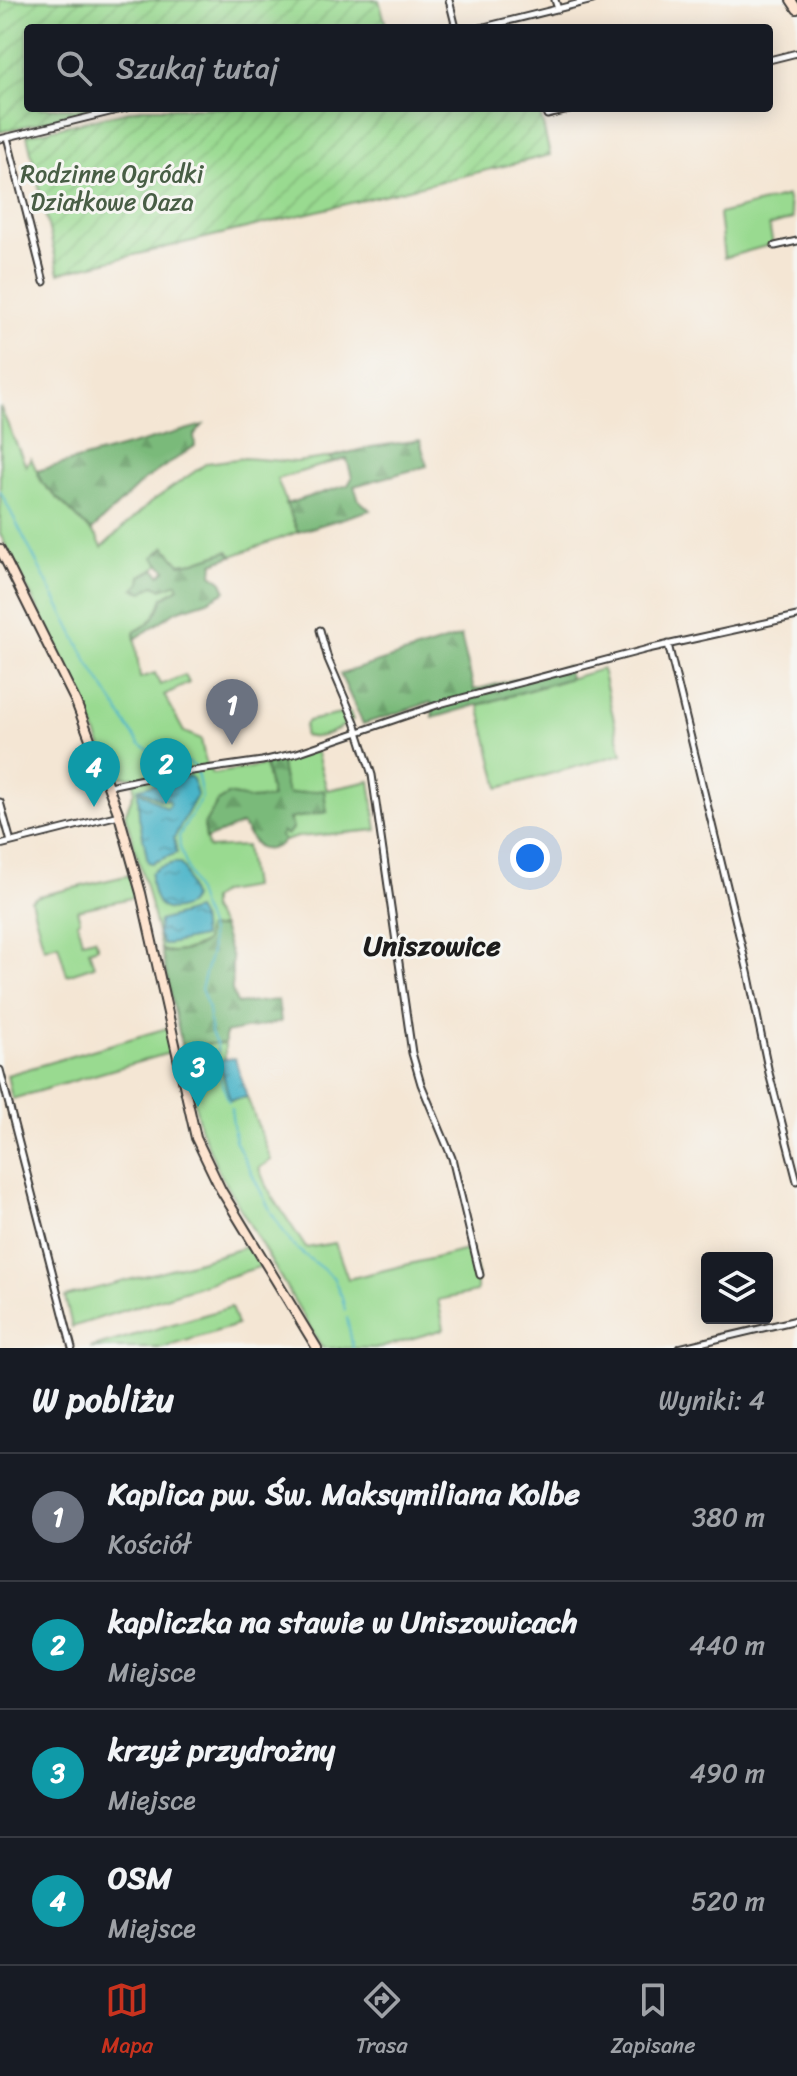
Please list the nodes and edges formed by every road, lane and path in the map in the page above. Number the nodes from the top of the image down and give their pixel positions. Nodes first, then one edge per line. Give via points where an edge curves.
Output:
1 (449, 0) edge
2 (555, 0) edge
3 (593, 0) edge
4 (791, 0) edge
5 (558, 9) junction
6 (797, 9) edge
7 (455, 24) edge
8 (496, 24) edge
9 (797, 53) edge
10 (773, 59) edge
11 (110, 112) edge
12 (560, 112) edge
13 (547, 115) dead end
14 (3, 138) edge
15 (797, 241) edge
16 (775, 246) dead end
17 (44, 282) dead end
18 (0, 549) edge
19 (797, 616) edge
20 (320, 630) dead end
21 (668, 644) junction
22 (357, 732) junction
23 (109, 786) junction
24 (0, 802) edge
25 (119, 815) junction
26 (11, 842) junction
27 (0, 845) edge
28 (0, 1070) edge
29 (797, 1181) edge
30 (480, 1275) dead end
31 (797, 1320) edge
32 (72, 1348) edge
33 (317, 1348) edge
34 (679, 1348) edge

1 - 7 street
2 - 5 street
3 - 5 street
4 - 6 street
5 - 8 street
9 - 10 street
11 - 14 street
12 - 13 street
14 - 17 street
15 - 16 street
18 - 23 street via 71,689
19 - 21 street
20 - 22 street
21 - 22 street via 443,703
21 - 29 street
22 - 23 street via 274,759
22 - 30 street via 372,775 412,1053 452,1158
23 - 25 street
24 - 26 street
25 - 26 street
25 - 33 street via 196,1138 221,1190
26 - 27 street
28 - 32 street
31 - 34 street

